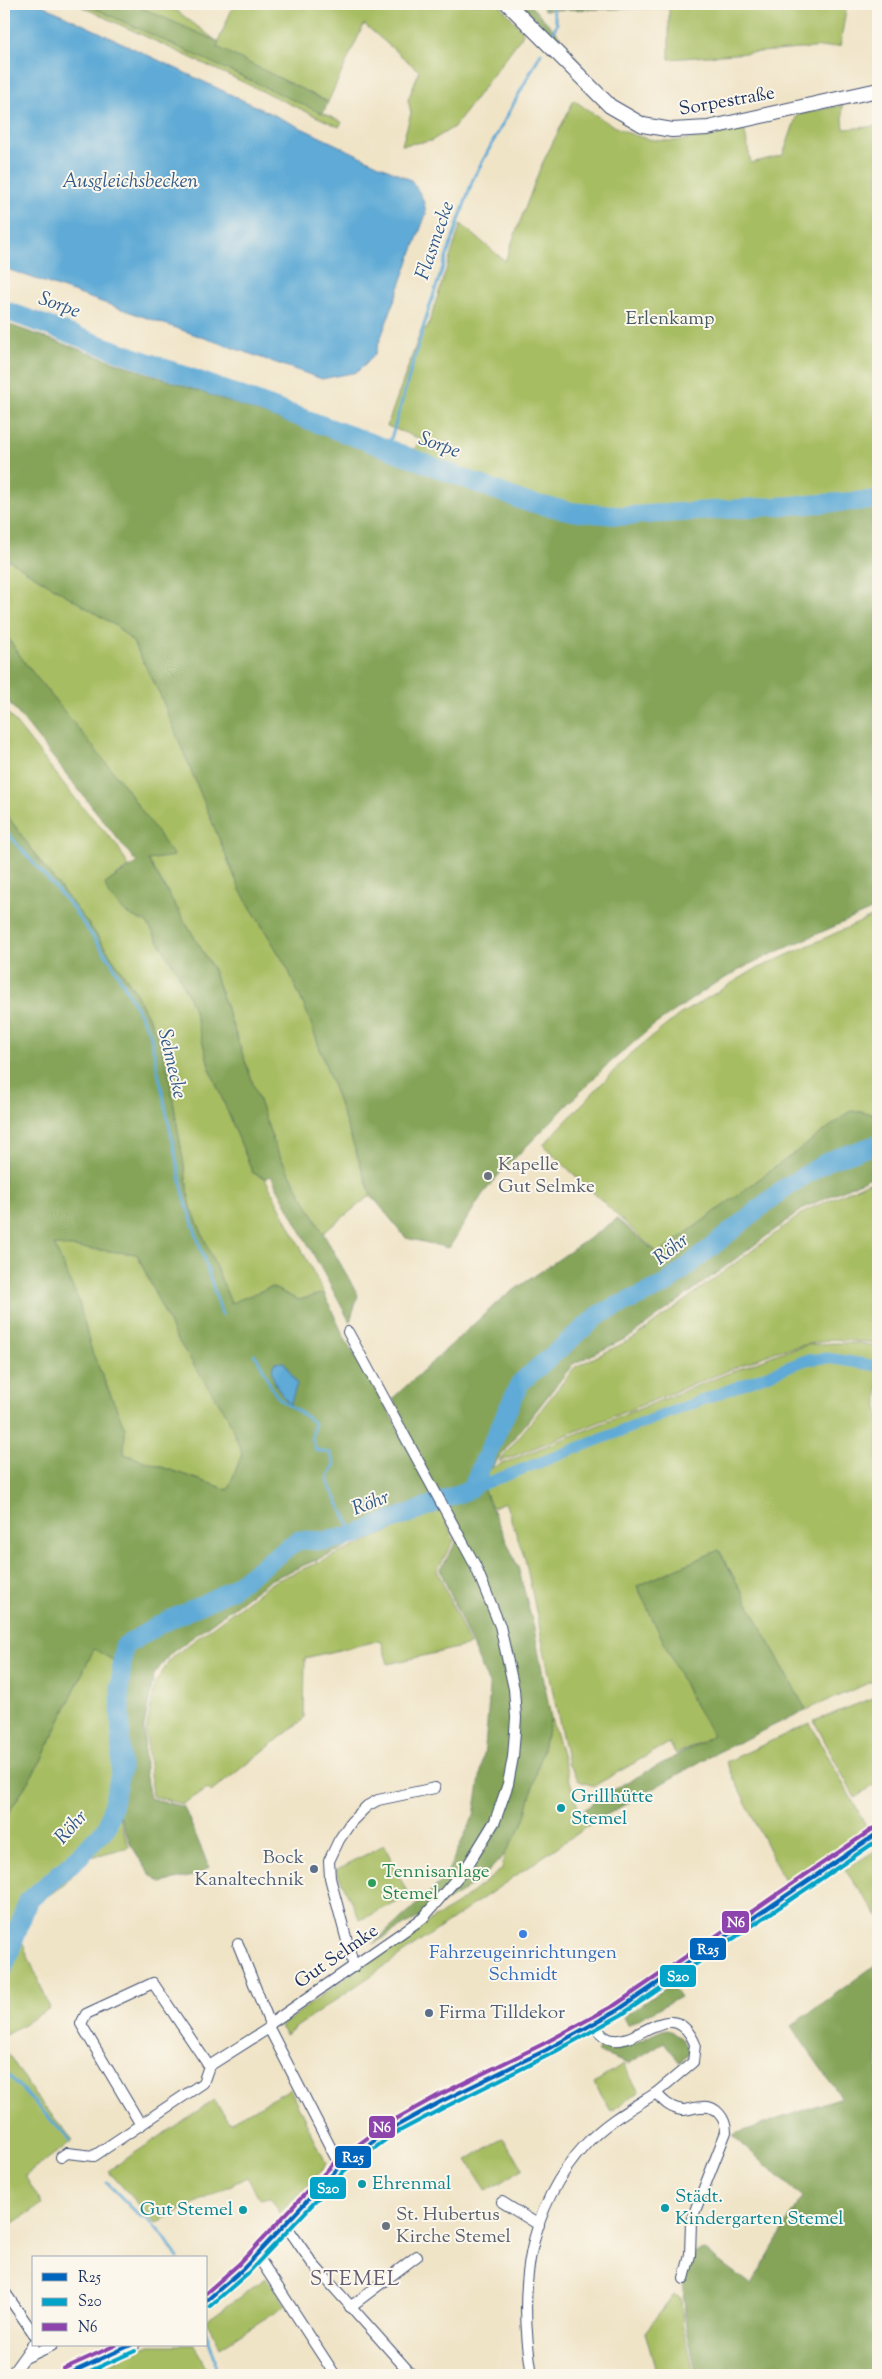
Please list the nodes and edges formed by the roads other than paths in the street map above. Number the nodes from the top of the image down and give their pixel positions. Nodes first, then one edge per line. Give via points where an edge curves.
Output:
1 (508, 4) edge
2 (878, 90) edge
3 (348, 1332) dead end
4 (435, 1788) dead end
5 (878, 1833) edge
6 (238, 1944) dead end
7 (354, 1967) junction
8 (593, 2024) junction
9 (270, 2026) junction
10 (209, 2066) junction
11 (656, 2093) junction
12 (141, 2125) junction
13 (61, 2158) dead end
14 (340, 2166) junction
15 (502, 2202) dead end
16 (285, 2224) junction
17 (539, 2225) junction
18 (257, 2255) junction
19 (417, 2256) dead end
20 (684, 2279) dead end
21 (4, 2291) edge
22 (208, 2299) edge
23 (350, 2307) junction
24 (32, 2331) edge
25 (32, 2346) edge
26 (51, 2346) edge
27 (130, 2346) edge
28 (24, 2358) junction
29 (11, 2375) edge
30 (66, 2375) edge
31 (335, 2375) edge
32 (412, 2375) edge
33 (532, 2375) edge

1 - 2 main road, Sorpestraße via 610,106 643,125 672,130 708,128
3 - 7 street, Gut Selmke via 400,1423 492,1603 508,1662 515,1708 514,1748 508,1784 495,1821 468,1865 423,1918
4 - 7 street via 378,1800 367,1806 351,1822 329,1862 330,1878
5 - 8 main road
6 - 9 street
7 - 9 street, Gut Selmke
8 - 11 street via 613,2040 625,2039 648,2027 668,2022 688,2032 695,2044 693,2062
8 - 14 main road via 397,2126
9 - 10 street, Gut Selmke
9 - 14 street
10 - 12 street via 203,2083
10 - 12 street via 153,1983 86,2014 82,2024
11 - 17 street via 611,2121 586,2144 551,2192
11 - 20 street via 667,2106 683,2110 703,2106 711,2108 721,2115 726,2125 691,2220 690,2255
12 - 13 street via 94,2156 67,2154
14 - 16 main road
15 - 17 street
16 - 18 main road
16 - 23 street via 312,2263
17 - 33 street via 526,2272 527,2338
18 - 22 main road
18 - 31 street
19 - 23 street
21 - 24 street
23 - 32 street
25 - 28 street
26 - 28 street
27 - 30 main road
28 - 29 street

